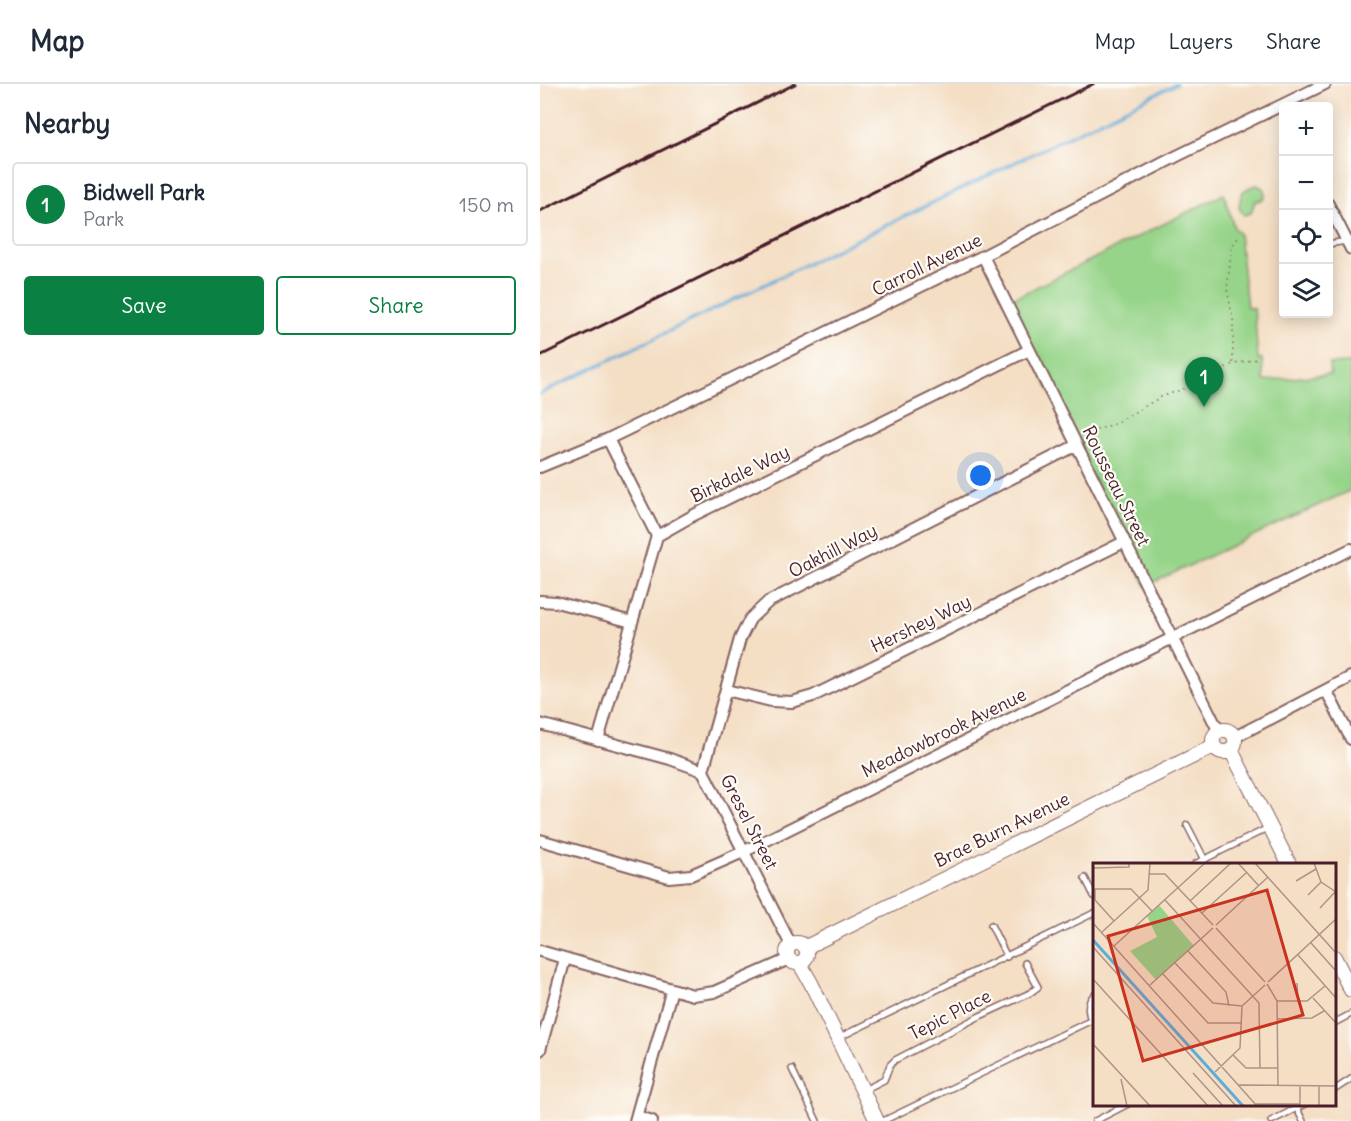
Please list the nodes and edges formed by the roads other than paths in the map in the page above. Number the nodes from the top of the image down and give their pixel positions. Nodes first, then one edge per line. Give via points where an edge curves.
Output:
1 (1325, 84) edge
2 (1295, 102) edge
3 (1279, 111) edge
4 (1332, 210) edge
5 (1333, 244) edge
6 (1349, 245) edge
7 (983, 256) junction
8 (1029, 350) junction
9 (608, 439) junction
10 (1077, 445) junction
11 (540, 467) edge
12 (657, 536) junction
13 (1124, 542) junction
14 (1351, 549) edge
15 (540, 601) edge
16 (632, 622) junction
17 (1172, 639) junction
18 (1351, 676) edge
19 (726, 690) junction
20 (1326, 690) junction
21 (540, 724) edge
22 (1219, 732) junction
23 (1351, 739) edge
24 (598, 740) junction
25 (1233, 743) junction
26 (1214, 746) junction
27 (703, 771) junction
28 (1188, 825) dead end
29 (1270, 827) junction
30 (540, 840) edge
31 (743, 852) junction
32 (1205, 860) junction
33 (1198, 863) edge
34 (1288, 863) edge
35 (1085, 878) dead end
36 (1093, 892) edge
37 (1093, 915) edge
38 (991, 925) dead end
39 (540, 951) edge
40 (793, 956) junction
41 (1007, 957) junction
42 (565, 959) junction
43 (1336, 959) edge
44 (1025, 963) dead end
45 (672, 989) junction
46 (1351, 990) edge
47 (1093, 996) edge
48 (1351, 1014) edge
49 (1093, 1020) edge
50 (1336, 1022) edge
51 (836, 1039) junction
52 (540, 1050) edge
53 (792, 1069) dead end
54 (1351, 1079) edge
55 (1336, 1089) edge
56 (862, 1091) junction
57 (1124, 1106) edge
58 (1301, 1106) edge
59 (1297, 1108) junction
60 (636, 1119) edge
61 (652, 1121) edge
62 (817, 1121) edge
63 (877, 1121) edge
64 (883, 1121) edge
65 (1096, 1121) edge
66 (1272, 1121) edge
67 (1303, 1121) edge

1 - 2 street, Carroll Avenue
3 - 7 street, Carroll Avenue
4 - 6 street
5 - 6 lane
7 - 8 street, Rousseau Street
7 - 9 street, Carroll Avenue
8 - 10 street, Rousseau Street
8 - 12 street, Birkdale Way
9 - 11 street, Carroll Avenue
9 - 12 street
10 - 13 street, Rousseau Street
10 - 19 street, Oakhill Way via 768,602 750,619 740,639
12 - 16 street
13 - 17 street, Rousseau Street
13 - 19 street, Hershey Way via 813,696 781,702
14 - 17 street, Meadowbrook Avenue
15 - 16 street
16 - 24 street
17 - 22 street, Rousseau Street
17 - 31 street, Meadowbrook Avenue
18 - 20 street
19 - 27 street, Oakhill Way
20 - 23 street
20 - 25 street
21 - 24 street, Gresel Street
22 - 25 street via 1228,730
22 - 26 street via 1214,736
24 - 27 street, Gresel Street
25 - 26 street via 1224,752
25 - 29 street
26 - 40 street, Brae Burn Avenue via 806,947 799,943
27 - 31 street, Gresel Street
28 - 32 lane
29 - 32 lane
29 - 34 street
30 - 31 street, Meadowbrook Avenue via 669,877 692,875
31 - 40 street, Gresel Street
32 - 33 lane
35 - 36 lane
37 - 41 lane
38 - 41 lane
39 - 42 street
40 - 45 street via 714,992 693,995
40 - 51 street, Gresel Street via 811,983
41 - 51 lane
42 - 45 street
42 - 52 street
43 - 46 street
44 - 56 lane, Tepic Place via 1038,987 895,1060 884,1080
45 - 60 street
47 - 49 lane via 1088,1008
48 - 50 lane
49 - 64 lane
51 - 56 street, Gresel Street
53 - 62 lane
54 - 55 lane
56 - 63 street, Gresel Street
57 - 65 lane
58 - 59 lane
59 - 66 lane
59 - 67 lane
60 - 61 street

